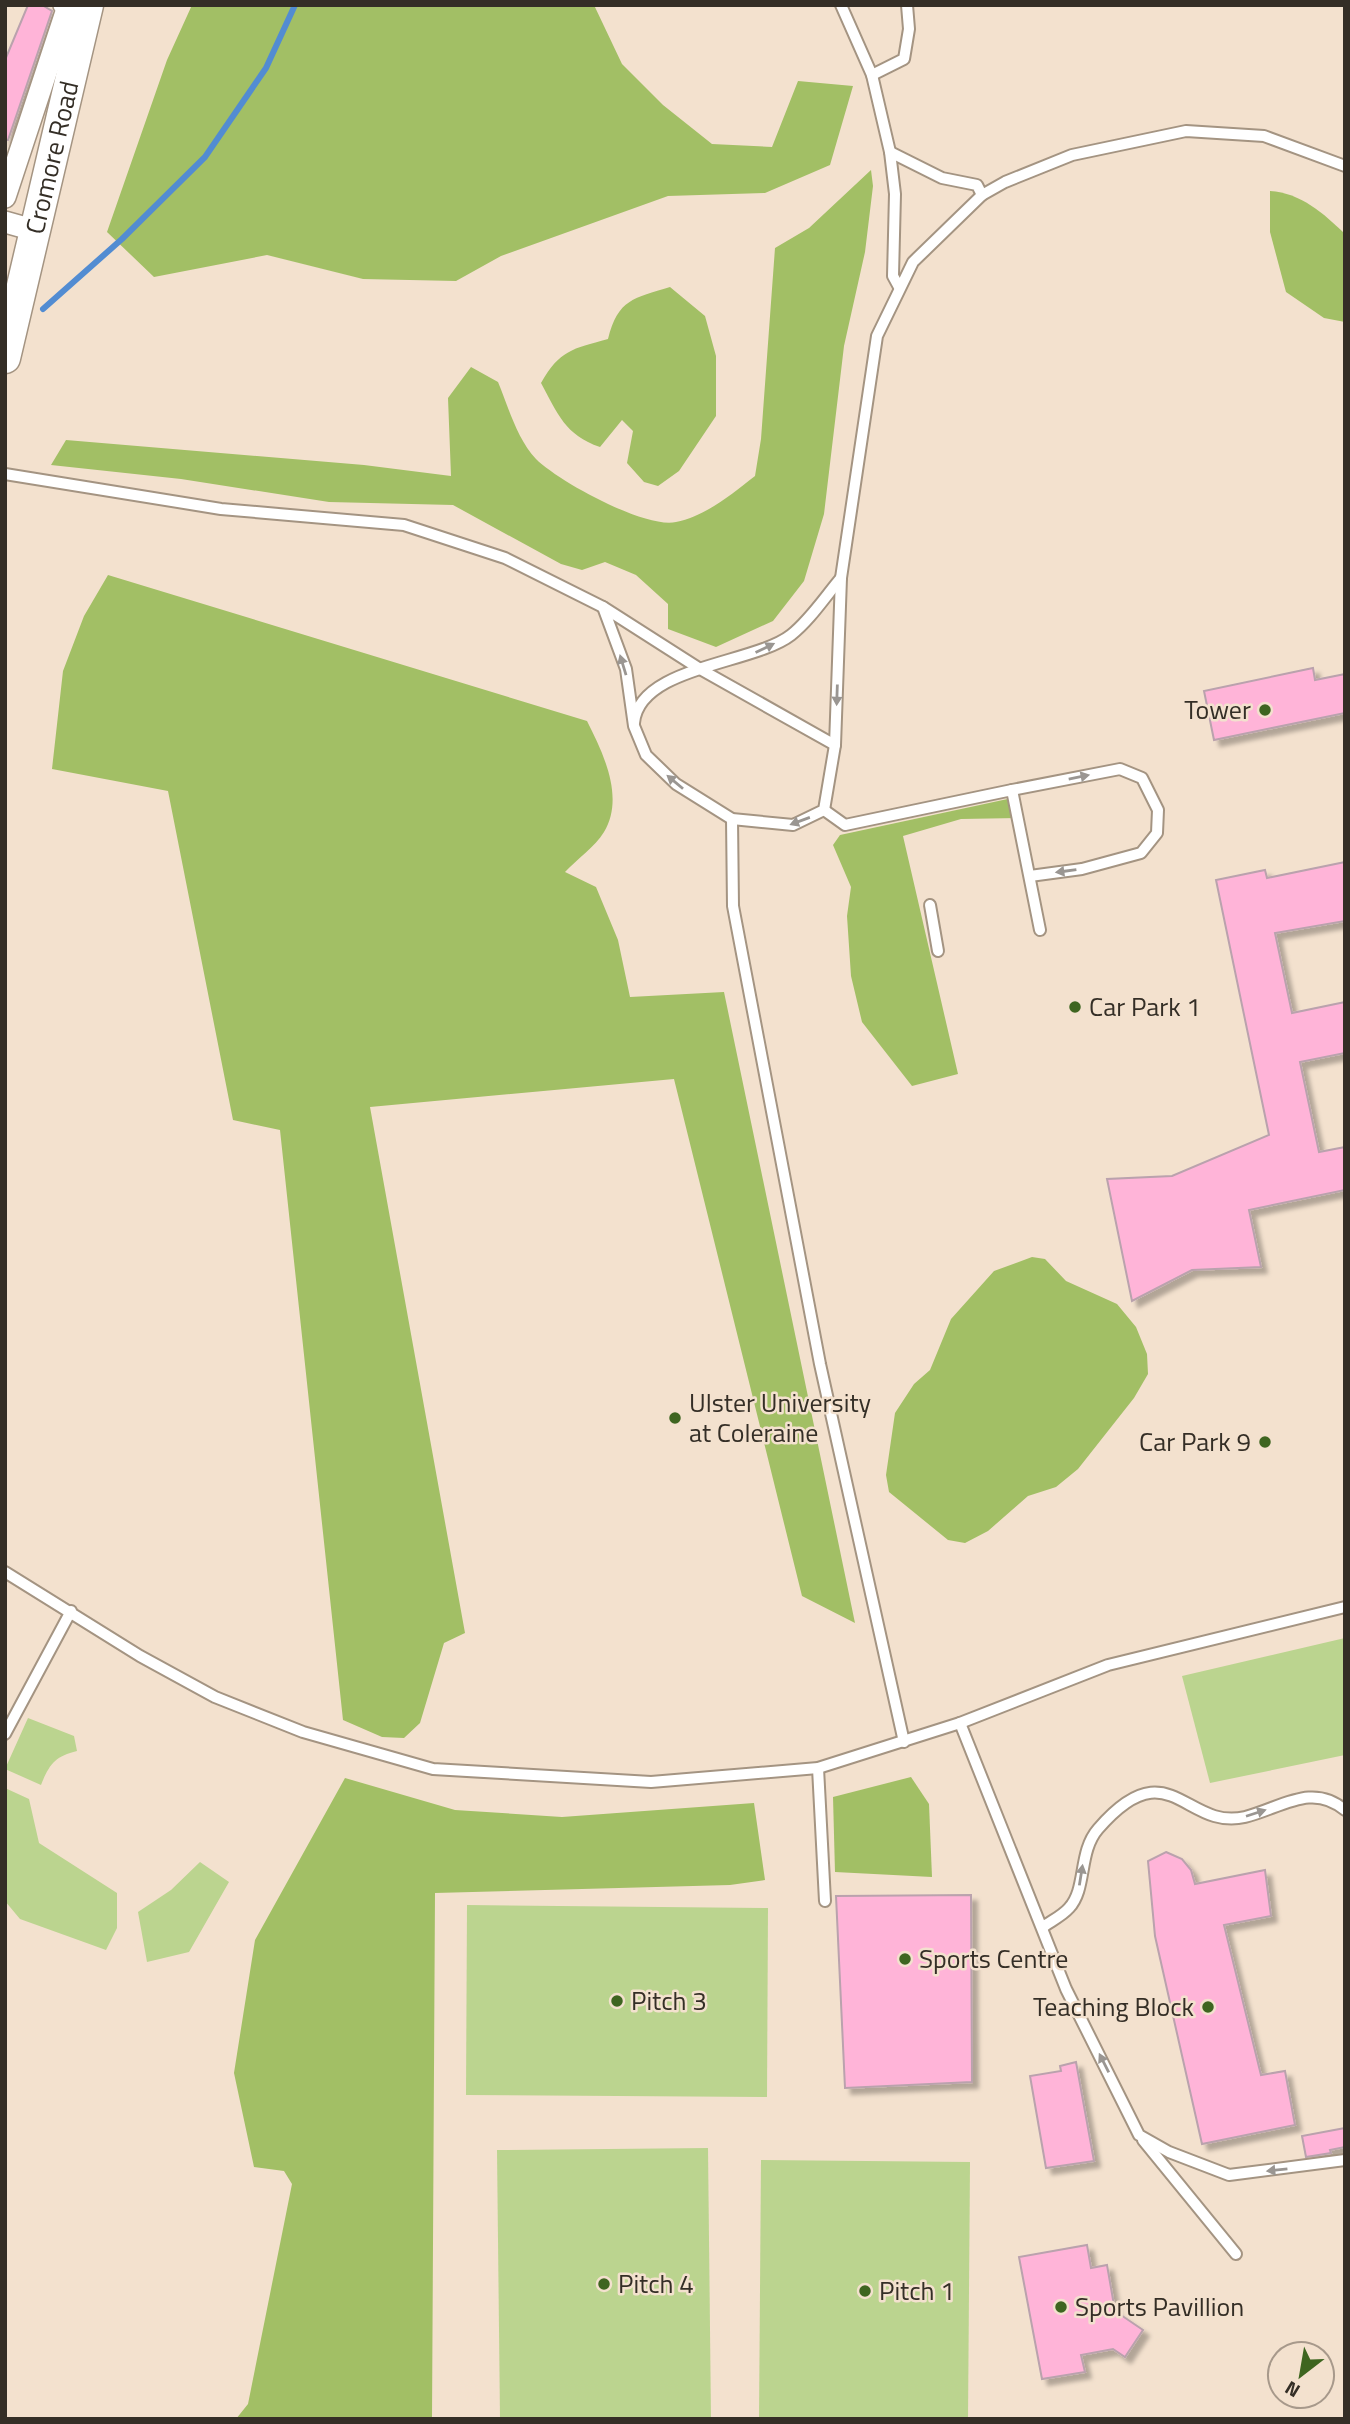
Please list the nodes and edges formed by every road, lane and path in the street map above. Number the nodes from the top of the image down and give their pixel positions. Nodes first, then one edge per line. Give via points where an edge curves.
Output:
1 (64, 5) edge
2 (88, 5) edge
3 (841, 5) edge
4 (907, 5) edge
5 (872, 75) junction
6 (890, 152) junction
7 (1345, 166) edge
8 (982, 195) junction
9 (5, 197) edge
10 (5, 222) edge
11 (37, 231) junction
12 (899, 286) junction
13 (5, 358) edge
14 (5, 474) edge
15 (841, 578) junction
16 (603, 607) junction
17 (700, 669) junction
18 (634, 726) junction
19 (835, 745) junction
20 (1012, 790) junction
21 (824, 810) junction
22 (732, 819) junction
23 (1030, 876) junction
24 (930, 905) dead end
25 (1040, 930) dead end
26 (939, 951) dead end
27 (5, 1572) edge
28 (1345, 1607) edge
29 (71, 1611) junction
30 (960, 1723) junction
31 (5, 1734) edge
32 (904, 1742) junction
33 (818, 1768) junction
34 (1345, 1810) edge
35 (825, 1901) dead end
36 (1043, 1927) junction
37 (1139, 2135) junction
38 (1345, 2160) edge
39 (1236, 2254) dead end

1 - 9 street via 67,9
2 - 11 main road, Cromore Road
3 - 5 lane
4 - 5 lane via 904,59
5 - 6 lane
6 - 8 lane via 942,178 977,185
6 - 12 lane via 895,194 892,276
7 - 8 lane via 1264,136 1186,131 1072,155
8 - 12 lane via 914,262
10 - 11 street
11 - 13 main road, Cromore Road
12 - 15 lane via 877,336
14 - 16 lane via 221,509 404,525 505,558
17 -> 15 lane via 754,654 791,635
15 -> 19 lane
16 - 17 lane
18 -> 16 lane via 626,669
17 - 18 lane via 650,693
17 - 19 lane
22 -> 18 lane via 706,806 658,767 646,755
19 - 21 lane
20 - 21 lane via 845,825
20 - 23 lane
20 -> 23 lane via 1120,769 1142,778 1158,810 1157,833 1141,853 1082,869
21 -> 22 lane via 793,825
22 - 32 lane via 736,919 820,1364
23 - 25 lane
24 - 26 lane
27 - 29 lane
28 - 30 lane via 1108,1665
29 - 31 lane
29 - 33 lane via 215,1697 303,1732 433,1769 652,1782
30 - 32 lane
30 - 36 lane
32 - 33 lane
33 - 35 lane
36 -> 34 lane via 1070,1907 1091,1837 1110,1815 1137,1797 1167,1793 1221,1819 1244,1817 1309,1796 1332,1798
37 -> 36 lane via 1066,1989
38 -> 37 lane via 1229,2175
37 - 39 lane

